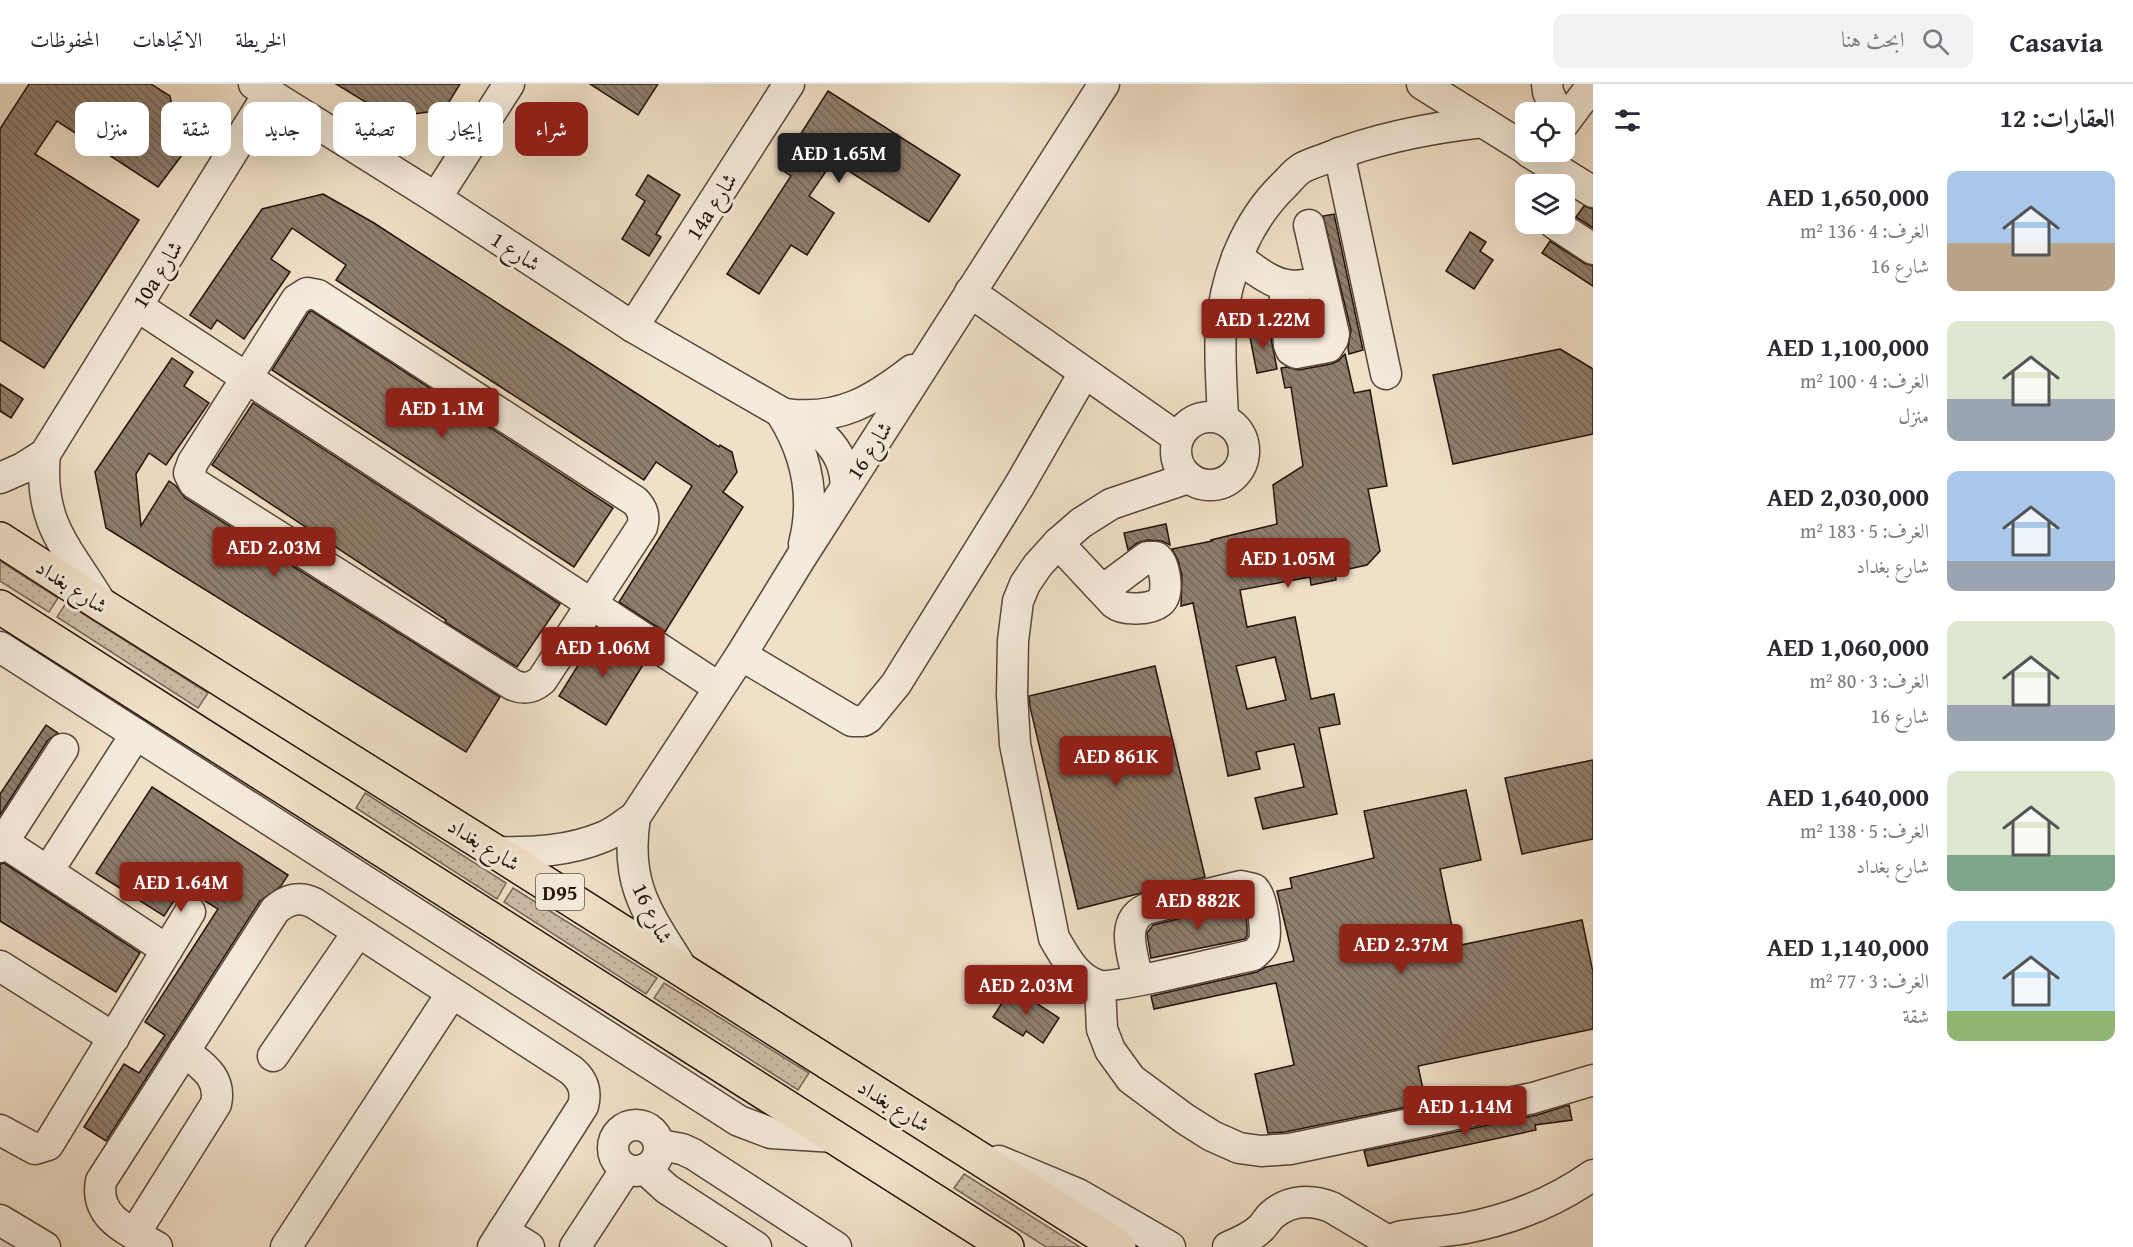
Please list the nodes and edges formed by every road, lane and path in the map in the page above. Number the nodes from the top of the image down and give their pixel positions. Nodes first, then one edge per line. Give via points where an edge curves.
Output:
1 (509, 84) edge
2 (789, 84) edge
3 (1104, 84) edge
4 (1422, 84) edge
5 (1547, 84) edge
6 (1593, 84) edge
7 (262, 89) edge
8 (1552, 102) edge
9 (1575, 109) edge
10 (1483, 122) junction
11 (1515, 145) edge
12 (1339, 153) junction
13 (1540, 162) edge
14 (1593, 192) edge
15 (436, 198) junction
16 (1309, 225) dead end
17 (1570, 234) edge
18 (1593, 249) edge
19 (1237, 257) junction
20 (1322, 281) junction
21 (1284, 286) junction
22 (970, 292) junction
23 (137, 306) junction
24 (633, 327) junction
25 (928, 359) junction
26 (1084, 372) junction
27 (1386, 374) dead end
28 (246, 378) junction
29 (780, 413) junction
30 (1223, 419) junction
31 (1178, 438) junction
32 (45, 454) junction
33 (0, 478) edge
34 (1188, 478) junction
35 (846, 487) junction
36 (0, 539) edge
37 (1058, 543) junction
38 (800, 559) junction
39 (1103, 590) dead end
40 (591, 604) junction
41 (102, 605) junction
42 (0, 608) edge
43 (0, 647) edge
44 (741, 655) junction
45 (718, 687) junction
46 (136, 734) junction
47 (63, 749) dead end
48 (634, 817) junction
49 (2, 844) edge
50 (496, 852) junction
51 (48, 871) junction
52 (190, 912) dead end
53 (358, 933) junction
54 (167, 950) junction
55 (0, 966) edge
56 (683, 970) junction
57 (1138, 980) junction
58 (1100, 987) junction
59 (452, 993) junction
60 (114, 1038) junction
61 (184, 1052) junction
62 (273, 1056) dead end
63 (1593, 1080) edge
64 (0, 1130) edge
65 (835, 1137) junction
66 (970, 1153) junction
67 (644, 1161) junction
68 (1593, 1175) edge
69 (0, 1220) edge
70 (1258, 1237) edge
71 (498, 1239) edge
72 (146, 1240) edge
73 (1394, 1245) edge
74 (45, 1247) edge
75 (286, 1247) edge
76 (529, 1247) edge
77 (575, 1247) edge
78 (756, 1247) edge
79 (836, 1247) edge
80 (1007, 1247) edge
81 (1119, 1247) edge
82 (1170, 1247) edge
83 (1228, 1247) edge

1 - 15 street
2 - 24 street, 14a شارع
3 - 22 street, شارع 16
4 - 10 street
5 - 8 street
6 - 9 street
7 - 15 street, شارع 1
7 - 23 street, 10a شارع
10 - 11 street
10 - 12 street via 1413,132
12 - 19 street via 1300,169 1274,194
12 - 27 street
13 - 14 street
15 - 24 street, شارع 1
16 - 20 street
17 - 18 street
19 - 21 street
19 - 30 street via 1226,292 1221,329
20 - 21 street
20 - 21 street via 1333,339 1328,347 1296,353 1289,345
22 - 25 street, شارع 16
22 - 26 street
23 - 28 street
23 - 32 street, 10a شارع
24 - 29 street, شارع 1
25 - 29 street, شارع 1 via 882,393 851,408 816,416
25 - 35 street, شارع 16
26 - 31 street
26 - 44 street via 1019,486 896,684 868,718 852,721
28 - 40 street
28 - 40 street via 296,300 313,293 635,501 643,513 642,527
28 - 40 street via 190,467 191,478 198,487 521,688 542,680
29 - 35 street, شارع 1 via 824,437 834,447 841,459
29 - 38 street via 798,445 808,479 809,515
30 - 31 street via 1201,417 1191,422
30 - 34 street via 1243,439 1245,454 1240,468 1217,485
31 - 34 street via 1179,467
32 - 33 street, 10a شارع
32 - 41 street via 44,495 49,515 57,536
34 - 37 street via 1111,504
35 - 38 street, شارع 16
36 - 41 main road, شارع بغداد / D95
37 - 39 street
37 - 58 street via 1038,565 1018,601 1012,695 1015,744 1054,938 1083,979
38 - 44 street, شارع 16
40 - 45 street
41 - 50 main road, شارع بغداد / D95
42 - 65 main road, D95
43 - 46 street
44 - 45 street, شارع 16
45 - 48 street, شارع 16
46 - 51 street
46 - 65 street via 739,1120 771,1133
47 - 49 street
48 - 50 street, شارع 16 via 605,836 579,845 524,853
48 - 56 street, شارع 16 via 632,867 638,891
49 - 51 street
50 - 56 main road, شارع بغداد / D95
51 - 54 street
52 - 54 street
53 - 59 street
53 - 61 street via 307,900 282,903
53 - 62 street
54 - 60 street
55 - 60 street
56 - 66 main road, شارع بغداد / D95
57 - 57 street via 1252,955 1265,937 1258,893 1241,886 1138,913 1129,928
57 - 58 street
58 - 63 street via 1102,1029 1110,1050 1131,1079 1185,1119 1239,1148 1290,1149 1533,1098
59 - 71 street via 571,1070 584,1089 583,1106
59 - 75 street
60 - 64 street via 48,1145 34,1149
61 - 72 street via 211,1073 218,1090 216,1104
61 - 72 street via 101,1182 100,1201 110,1218
65 - 80 main road, D95
66 - 81 main road, شارع بغداد / D95
66 - 82 street via 1078,1194
67 - 77 street
67 - 78 street via 667,1189
67 - 79 street via 682,1149
68 - 73 street via 1523,1212 1466,1228 1398,1237
69 - 74 street
70 - 73 street via 1276,1212 1313,1202 1331,1207
70 - 83 street
71 - 76 street

